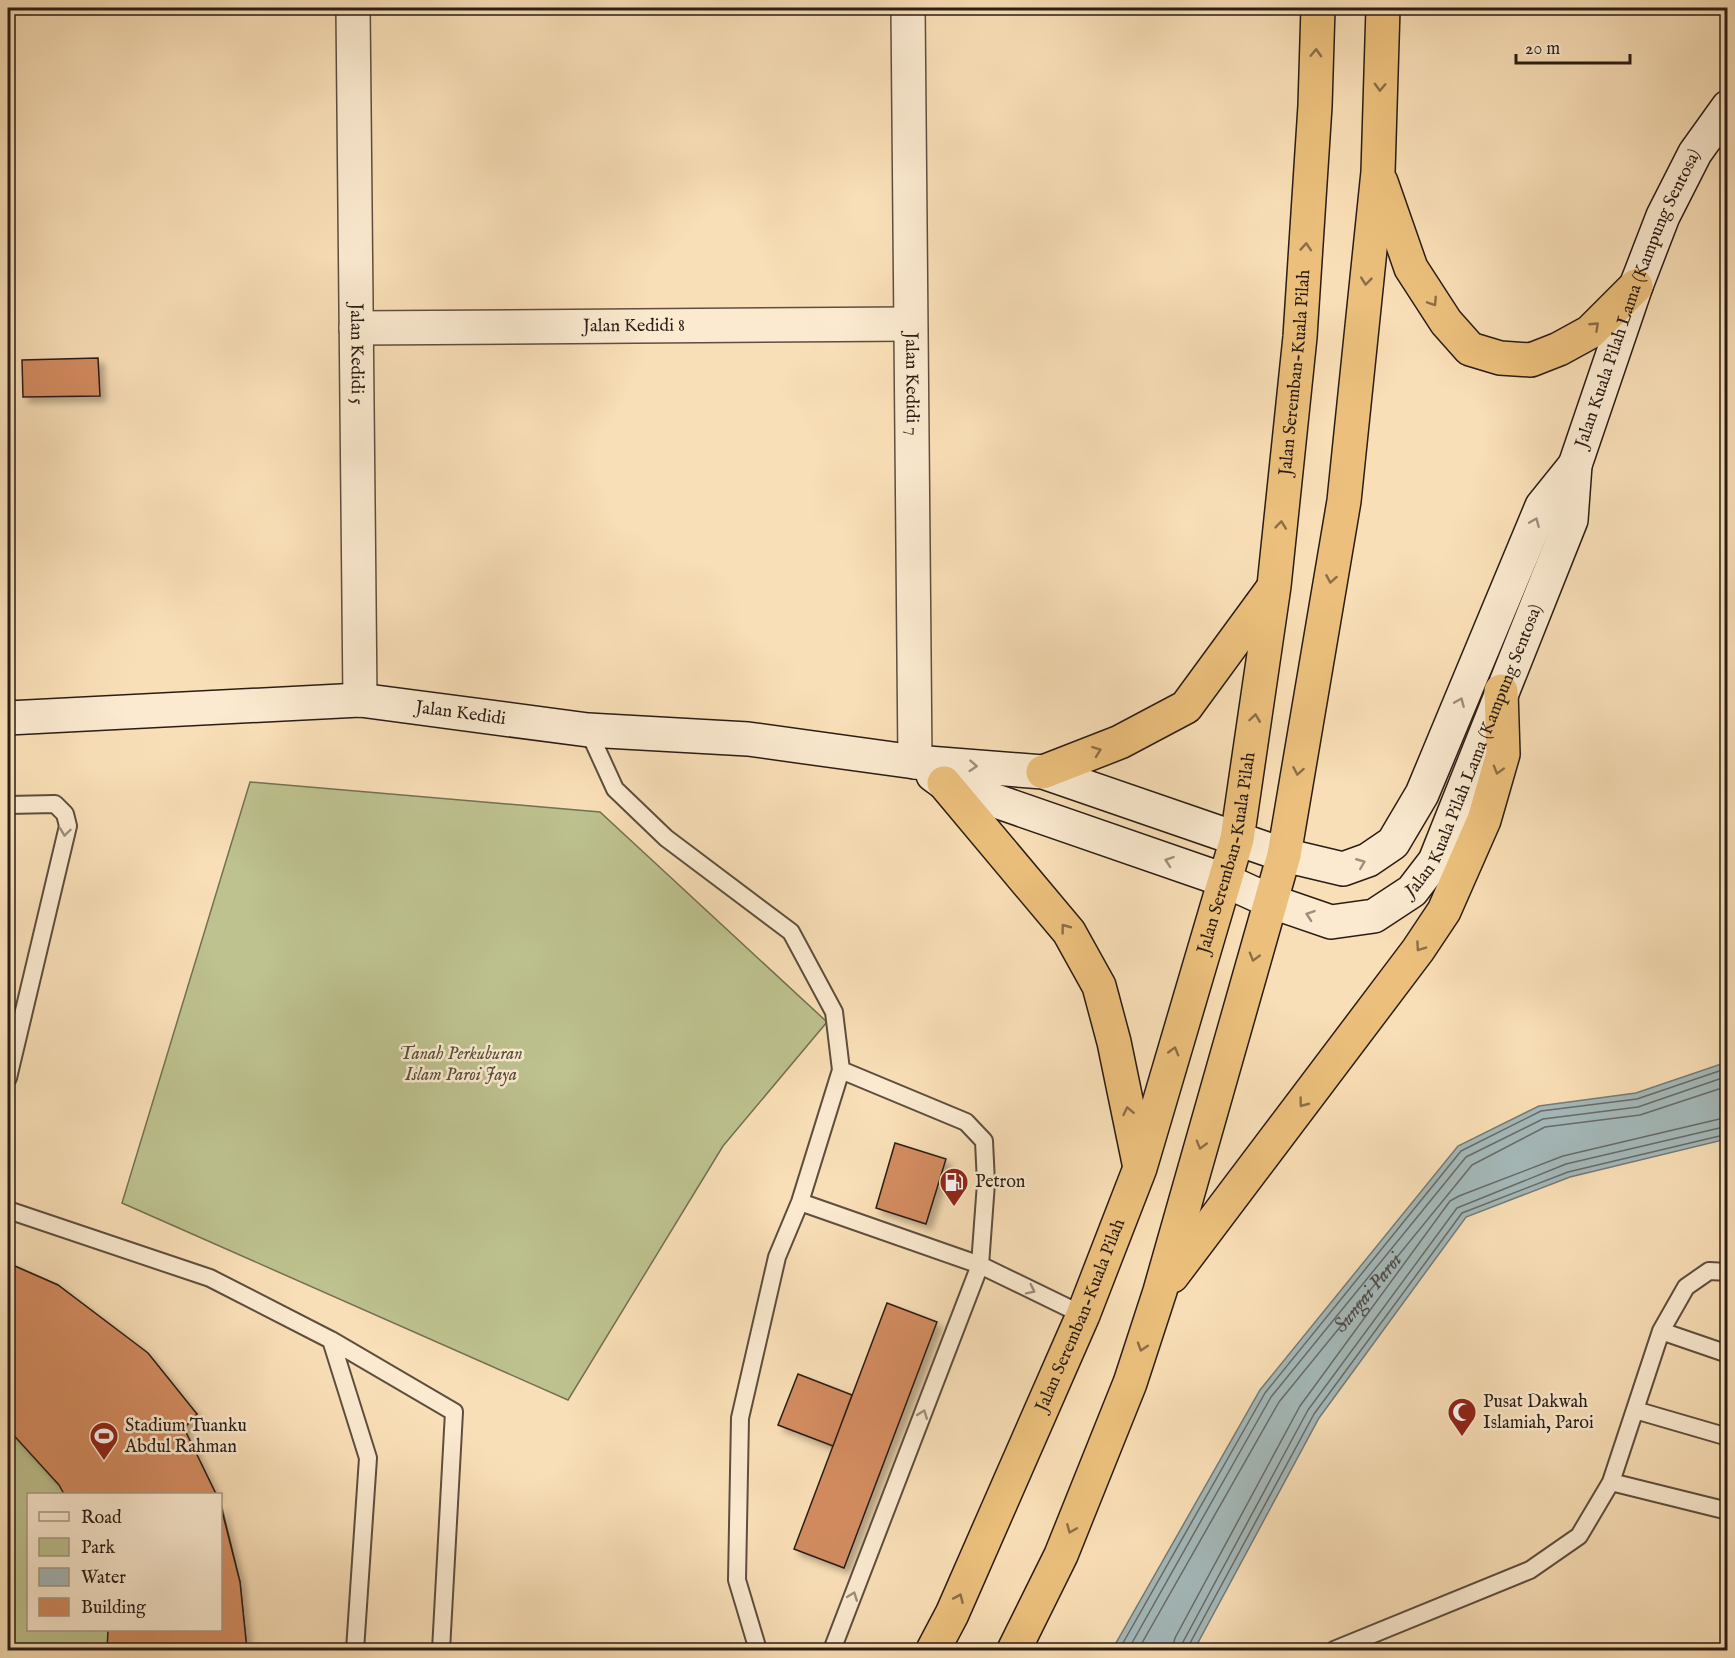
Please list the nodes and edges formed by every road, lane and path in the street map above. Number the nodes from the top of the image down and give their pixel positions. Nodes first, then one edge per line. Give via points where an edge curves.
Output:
1 (353, 8) edge
2 (908, 8) edge
3 (1318, 8) edge
4 (1383, 8) edge
5 (1728, 107) edge
6 (1377, 172) junction
7 (1636, 286) junction
8 (910, 324) junction
9 (356, 328) junction
10 (1575, 465) junction
11 (1274, 586) junction
12 (1502, 691) junction
13 (360, 700) junction
14 (8, 718) edge
15 (588, 730) junction
16 (915, 762) junction
17 (1043, 772) junction
18 (944, 783) junction
19 (8, 805) edge
20 (1237, 838) junction
21 (1284, 855) junction
22 (1224, 880) junction
23 (1270, 901) junction
24 (841, 1070) junction
25 (8, 1077) edge
26 (1140, 1168) junction
27 (800, 1202) junction
28 (8, 1210) edge
29 (980, 1264) junction
30 (1728, 1272) edge
31 (1160, 1292) junction
32 (1083, 1315) junction
33 (1661, 1331) junction
34 (331, 1340) junction
35 (1728, 1354) edge
36 (1635, 1410) junction
37 (1728, 1437) edge
38 (1611, 1482) junction
39 (1728, 1511) edge
40 (355, 1650) edge
41 (441, 1650) edge
42 (758, 1650) edge
43 (832, 1650) edge
44 (933, 1650) edge
45 (1014, 1650) edge
46 (1334, 1650) edge

1 - 9 street, Jalan Kedidi 5
2 - 8 street, Jalan Kedidi 7
11 -> 3 highway, Jalan Seremban-Kuala Pilah via 1300,337
4 -> 6 highway
5 - 7 street, Jalan Kuala Pilah Lama (Kampung Sentosa) via 1695,153 1663,216
6 -> 7 highway via 1411,268 1446,322 1470,349 1500,358 1531,360 1590,332
6 -> 21 highway via 1344,501
7 - 10 street, Jalan Kuala Pilah Lama (Kampung Sentosa)
8 - 9 street, Jalan Kedidi 8
8 - 16 street, Jalan Kedidi 7
9 - 13 street, Jalan Kedidi 5
10 - 12 street, Jalan Kuala Pilah Lama (Kampung Sentosa) via 1571,520
21 -> 10 street, Jalan Kuala Pilah Lama (Kampung Sentosa) via 1343,869 1368,860 1393,843 1422,794 1542,506
17 -> 11 highway via 1120,742 1186,707
20 -> 11 highway, Jalan Seremban-Kuala Pilah
12 -> 23 street, Jalan Kuala Pilah Lama (Kampung Sentosa) via 1435,861 1412,891 1374,916 1331,922
12 -> 31 highway via 1503,754 1484,820 1444,911
13 - 14 street, Jalan Kedidi
13 - 15 street, Jalan Kedidi
15 - 16 street, Jalan Kedidi via 748,739
15 - 24 lane via 615,789 666,838 791,932 834,1012
16 -> 17 street, Jalan Kedidi
16 - 18 street, Jalan Kuala Pilah Lama (Kampung Sentosa)
17 - 20 street, Jalan Kuala Pilah Lama (Kampung Sentosa)
22 -> 18 street, Jalan Kuala Pilah Lama (Kampung Sentosa)
26 -> 18 highway via 1099,986 1069,932
19 -> 25 lane via 55,804 65,814 68,826
20 - 21 street, Jalan Kuala Pilah Lama (Kampung Sentosa)
20 - 22 highway, Jalan Seremban-Kuala Pilah
21 - 23 highway
22 - 23 street, Jalan Kuala Pilah Lama (Kampung Sentosa)
26 -> 22 highway, Jalan Seremban-Kuala Pilah
23 -> 31 highway
24 - 27 lane
24 - 29 lane via 966,1122 984,1141 986,1183
26 - 32 highway, Jalan Seremban-Kuala Pilah
27 - 29 lane
27 - 42 lane via 777,1257 740,1418 737,1581
28 - 34 lane via 210,1278
29 -> 32 lane
43 -> 29 lane
30 - 33 lane via 1709,1271 1686,1287
31 -> 45 highway via 1130,1383 1078,1512
44 -> 32 highway, Jalan Seremban-Kuala Pilah
33 - 35 lane
33 - 36 lane
34 - 40 lane via 368,1458
34 - 41 lane via 454,1412
36 - 37 lane
36 - 38 lane
38 - 39 lane
38 - 46 lane via 1578,1536 1530,1570

